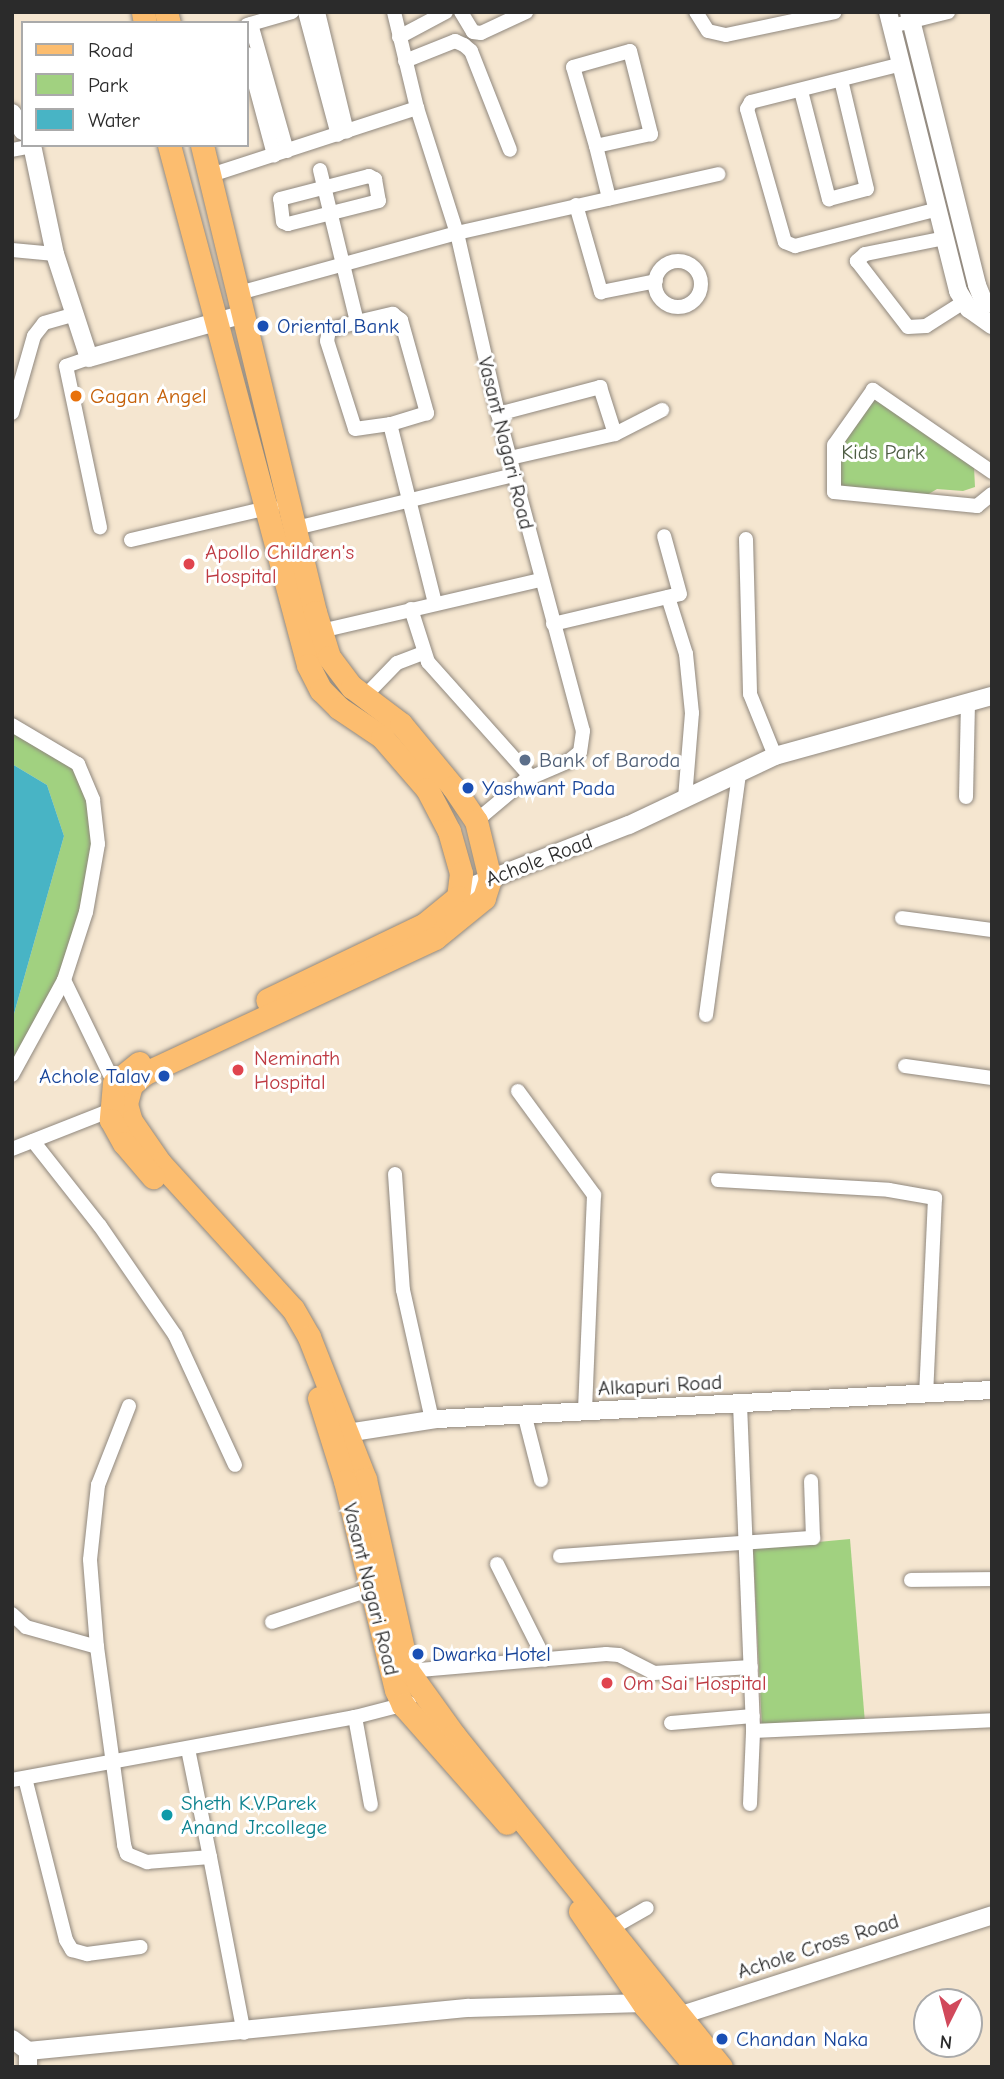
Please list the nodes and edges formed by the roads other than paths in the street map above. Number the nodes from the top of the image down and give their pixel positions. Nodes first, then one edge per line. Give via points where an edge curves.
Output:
1 (292, 12) edge
2 (305, 12) edge
3 (318, 12) edge
4 (446, 12) edge
5 (461, 12) edge
6 (526, 12) edge
7 (696, 12) edge
8 (835, 12) edge
9 (948, 12) edge
10 (398, 14) edge
11 (910, 17) edge
12 (890, 19) edge
13 (249, 24) edge
14 (399, 37) junction
15 (248, 57) edge
16 (405, 61) junction
17 (902, 64) junction
18 (841, 80) junction
19 (801, 91) junction
20 (417, 108) junction
21 (342, 133) junction
22 (596, 146) junction
23 (32, 147) edge
24 (170, 147) edge
25 (203, 147) edge
26 (510, 150) dead end
27 (280, 153) junction
28 (320, 170) dead end
29 (718, 173) dead end
30 (211, 176) junction
31 (324, 188) junction
32 (609, 198) junction
33 (576, 205) junction
34 (938, 209) junction
35 (332, 214) junction
36 (457, 233) junction
37 (945, 238) junction
38 (12, 250) edge
39 (55, 254) junction
40 (346, 265) junction
41 (656, 281) dead end
42 (242, 303) junction
43 (978, 304) edge
44 (75, 314) junction
45 (218, 322) junction
46 (357, 322) junction
47 (992, 325) edge
48 (89, 358) junction
49 (662, 410) dead end
50 (12, 413) edge
51 (498, 414) junction
52 (390, 424) junction
53 (615, 434) junction
54 (510, 458) junction
55 (992, 472) edge
56 (514, 475) junction
57 (992, 494) edge
58 (407, 497) junction
59 (280, 505) junction
60 (100, 527) dead end
61 (296, 527) junction
62 (664, 536) dead end
63 (746, 539) dead end
64 (131, 540) dead end
65 (540, 580) junction
66 (668, 597) junction
67 (435, 604) junction
68 (411, 609) junction
69 (552, 624) junction
70 (321, 631) junction
71 (423, 653) junction
72 (365, 696) junction
73 (992, 696) edge
74 (968, 703) junction
75 (12, 725) edge
76 (775, 756) junction
77 (739, 773) junction
78 (531, 777) junction
79 (966, 797) dead end
80 (685, 799) junction
81 (476, 821) junction
82 (487, 889) junction
83 (462, 890) junction
84 (902, 918) dead end
85 (992, 930) edge
86 (64, 980) junction
87 (706, 1015) dead end
88 (905, 1066) dead end
89 (12, 1074) edge
90 (992, 1078) edge
91 (114, 1083) junction
92 (519, 1091) dead end
93 (118, 1107) junction
94 (33, 1141) junction
95 (12, 1149) edge
96 (395, 1174) dead end
97 (718, 1180) dead end
98 (992, 1390) edge
99 (926, 1393) junction
100 (740, 1404) junction
101 (129, 1406) dead end
102 (585, 1412) junction
103 (525, 1417) junction
104 (432, 1420) junction
105 (339, 1434) junction
106 (235, 1465) dead end
107 (541, 1480) dead end
108 (811, 1481) dead end
109 (747, 1544) junction
110 (560, 1556) dead end
111 (497, 1564) dead end
112 (992, 1579) edge
113 (911, 1580) dead end
114 (380, 1587) junction
115 (12, 1614) edge
116 (272, 1622) dead end
117 (97, 1647) junction
118 (545, 1661) junction
119 (751, 1667) junction
120 (408, 1671) junction
121 (427, 1698) junction
122 (403, 1705) junction
123 (355, 1717) junction
124 (992, 1720) edge
125 (671, 1723) dead end
126 (753, 1724) junction
127 (188, 1749) junction
128 (115, 1762) junction
129 (19, 1779) edge
130 (750, 1804) dead end
131 (371, 1805) dead end
132 (210, 1857) junction
133 (647, 1908) dead end
134 (992, 1915) edge
135 (612, 1928) junction
136 (141, 1947) dead end
137 (662, 2011) junction
138 (244, 2033) junction
139 (12, 2039) edge
140 (28, 2059) edge
141 (696, 2067) edge
142 (720, 2067) edge

1 - 13 street
2 - 21 street
3 - 21 street
4 - 14 street
5 - 6 street via 473,32 481,33
7 - 8 street via 708,31 726,35
9 - 11 street
10 - 14 street, Vasant Nagari Road
11 - 12 street
11 - 43 street
12 - 17 street
13 - 27 street
14 - 16 street, Vasant Nagari Road
15 - 27 street
16 - 20 street, Vasant Nagari Road
16 - 26 street via 455,41 464,45 471,51
17 - 18 street
17 - 34 street
18 - 19 street
18 - 19 street via 867,189 829,199
19 - 34 street via 747,106 785,242 795,246
20 - 21 street
20 - 36 street, Vasant Nagari Road
21 - 27 street
22 - 22 street via 651,134 630,51 573,67
22 - 32 street
23 - 39 street
24 - 45 main road
25 - 30 main road
27 - 30 street
28 - 31 street
29 - 32 street
30 - 42 main road
31 - 35 street
31 - 35 street via 280,199 283,222
31 - 35 street via 372,176 381,198
32 - 33 street
33 - 36 street
33 - 41 street via 601,292
34 - 37 street
35 - 40 street
36 - 40 street
36 - 51 street, Vasant Nagari Road
37 - 43 street
37 - 43 street via 865,254 856,261 908,327 926,326
38 - 39 street
39 - 44 street
40 - 42 street
40 - 46 street
42 - 45 street
42 - 59 main road
43 - 47 street
44 - 48 street
44 - 50 street via 44,323 34,336
45 - 48 street
45 - 59 main road
46 - 52 street via 326,334 352,424 361,429
46 - 52 street via 393,314 401,320 427,413
48 - 60 street via 66,366
49 - 53 street
51 - 53 street via 600,387
51 - 54 street, Vasant Nagari Road
52 - 58 street
53 - 54 street
54 - 56 street, Vasant Nagari Road
55 - 57 street via 873,390 834,445 834,492 976,506
56 - 58 street
56 - 65 street, Vasant Nagari Road
58 - 61 street
58 - 67 street
59 - 61 main road
59 - 64 street
59 - 83 main road via 308,665 321,690 382,737 427,789 457,852
61 - 70 main road
62 - 66 street via 680,594
63 - 76 street via 750,694
65 - 67 street
65 - 69 street, Vasant Nagari Road
66 - 69 street
66 - 80 street via 685,654 692,713
67 - 68 street
68 - 70 street
68 - 71 street
69 - 78 street, Vasant Nagari Road via 583,742 569,761
70 - 72 main road via 338,673
71 - 72 street via 393,666
71 - 78 street
72 - 81 main road via 401,724
73 - 74 street, Achole Road
74 - 76 street, Achole Road
74 - 79 street
75 - 86 street via 78,764 93,800 98,844 86,912
76 - 77 street, Achole Road
77 - 80 street, Achole Road
77 - 87 street
78 - 81 street, Vasant Nagari Road
80 - 82 street, Achole Road
81 - 82 main road
82 - 83 street, Achole Road
82 - 93 main road, Achole Road via 435,938 145,1073 131,1085
83 - 91 main road, Achole Road via 425,924 138,1063
84 - 85 street
86 - 89 street
86 - 91 street
88 - 90 street
91 - 93 main road
92 - 102 street via 594,1195
93 - 94 street
93 - 105 main road, Vasant Nagari Road via 160,1163 293,1308 309,1337
94 - 95 street
94 - 106 street via 100,1226 174,1335
96 - 104 street via 403,1290
97 - 99 street via 889,1190 934,1198
98 - 99 street, Alkapuri Road
99 - 100 street, Alkapuri Road
100 - 102 street, Alkapuri Road
100 - 109 street
101 - 117 street via 99,1485 90,1560
102 - 103 street, Alkapuri Road
103 - 104 street, Alkapuri Road
103 - 107 street
104 - 105 street, Alkapuri Road
105 - 114 main road, Vasant Nagari Road via 365,1479
108 - 109 street via 813,1538
109 - 110 street
109 - 119 street
111 - 118 street
112 - 113 street
114 - 116 street
114 - 120 main road, Vasant Nagari Road
114 - 122 main road, Vasant Nagari Road
115 - 117 street via 26,1627
117 - 128 street
118 - 119 street via 620,1655 665,1674
118 - 120 street
119 - 126 street
120 - 121 main road, Vasant Nagari Road
121 - 122 street
121 - 135 main road, Vasant Nagari Road
122 - 123 street
122 - 137 main road, Vasant Nagari Road
123 - 127 street
123 - 131 street
124 - 126 street
125 - 126 street
126 - 130 street
127 - 128 street
127 - 132 street
128 - 129 street
128 - 132 street via 128,1854 147,1862
129 - 136 street via 72,1950 87,1954
132 - 138 street
133 - 135 street
134 - 137 street, Achole Cross Road
135 - 137 main road, Vasant Nagari Road
137 - 138 street, Achole Cross Road via 469,2008
137 - 141 main road, Vasant Nagari Road
137 - 142 main road, Vasant Nagari Road
138 - 140 street, Achole Cross Road
139 - 140 street

